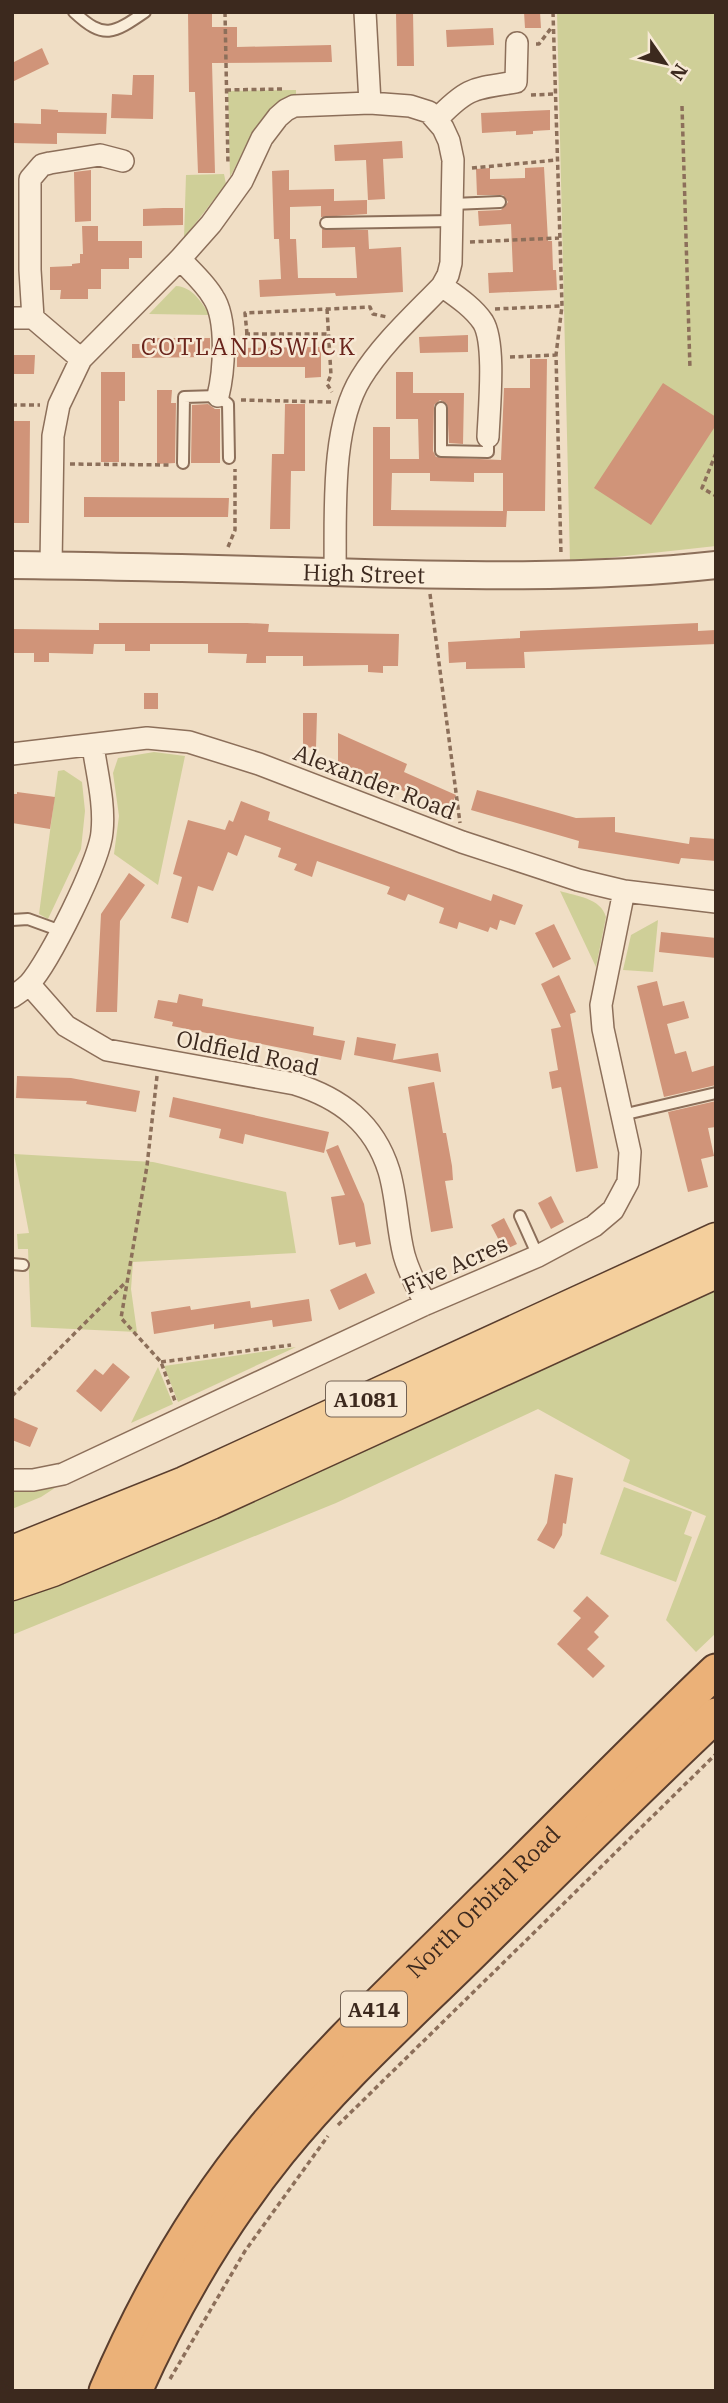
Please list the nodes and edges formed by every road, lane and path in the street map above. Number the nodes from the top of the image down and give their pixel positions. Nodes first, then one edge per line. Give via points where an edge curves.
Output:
1 (74, 12) edge
2 (145, 12) edge
3 (225, 12) edge
4 (365, 12) edge
5 (553, 12) edge
6 (553, 25) junction
7 (517, 43) joint
8 (226, 90) junction
9 (370, 103) junction
10 (299, 106) junction
11 (682, 106) dead end
12 (436, 120) junction
13 (557, 160) junction
14 (124, 161) dead end
15 (453, 169) junction
16 (230, 198) junction
17 (500, 202) dead end
18 (453, 213) junction
19 (326, 223) dead end
20 (559, 239) junction
21 (452, 243) junction
22 (180, 259) junction
23 (442, 286) junction
24 (562, 306) junction
25 (327, 309) junction
26 (472, 310) junction
27 (395, 314) dead end
28 (23, 318) edge
29 (222, 334) junction
30 (247, 334) junction
31 (327, 334) junction
32 (556, 355) junction
33 (490, 357) junction
34 (81, 359) junction
35 (690, 369) dead end
36 (223, 400) junction
37 (12, 405) edge
38 (60, 405) junction
39 (441, 408) dead end
40 (488, 437) joint
41 (716, 453) edge
42 (229, 458) joint
43 (183, 463) joint
44 (52, 464) junction
45 (716, 496) edge
46 (12, 565) edge
47 (51, 565) junction
48 (716, 565) edge
49 (219, 569) junction
50 (335, 572) junction
51 (428, 575) junction
52 (561, 575) junction
53 (93, 746) junction
54 (12, 754) edge
55 (462, 842) junction
56 (624, 891) junction
57 (716, 902) edge
58 (12, 920) edge
59 (61, 931) junction
60 (21, 991) edge
61 (159, 1060) junction
62 (716, 1093) edge
63 (622, 1115) junction
64 (520, 1216) dead end
65 (716, 1239) edge
66 (538, 1256) junction
67 (716, 1272) edge
68 (126, 1282) junction
69 (426, 1304) junction
70 (296, 1344) dead end
71 (161, 1362) junction
72 (12, 1396) edge
73 (182, 1418) junction
74 (12, 1480) edge
75 (12, 1552) edge
76 (12, 1584) edge
77 (713, 1678) edge
78 (716, 1715) edge
79 (716, 1754) edge
80 (167, 2385) dead end
81 (106, 2391) edge
82 (135, 2391) edge

1 - 2 lane via 104,32
3 - 8 path
4 - 9 street
5 - 6 path
6 - 7 path via 539,44
6 - 13 path
7 - 12 street via 516,82 470,91
8 - 10 path via 298,89
8 - 16 path
9 - 10 street
9 - 12 street via 420,108
10 - 16 street via 286,110 270,125
11 - 35 path
12 - 15 street via 449,141
13 - 15 path
13 - 20 path
14 - 28 street via 100,155 42,165 34,172
15 - 18 street
16 - 22 street
17 - 18 lane
18 - 19 lane
18 - 21 street
20 - 21 path
20 - 24 path
21 - 23 street
22 - 29 street via 214,298
22 - 34 street
23 - 26 street
23 - 50 street via 372,361 350,404 340,442
24 - 26 path
24 - 32 path
25 - 27 path via 370,307 378,317
25 - 30 path via 245,313
25 - 31 path
26 - 33 street via 487,330
28 - 34 street
29 - 30 path
29 - 36 street
30 - 31 path
31 - 36 path via 331,375 327,384 335,402
32 - 33 path
32 - 52 path
33 - 40 street
34 - 38 street
36 - 42 lane
36 - 43 lane via 184,397
37 - 38 path
38 - 44 street
39 - 40 lane via 440,451 488,452
41 - 45 path via 702,488
42 - 49 path via 235,467 235,530
43 - 44 path
44 - 47 street
46 - 47 street, High Street
47 - 49 street, High Street
48 - 52 street, High Street
49 - 50 street, High Street
50 - 51 street, High Street
51 - 52 street, High Street
51 - 55 path
53 - 54 street, Alexander Road
53 - 55 street, Alexander Road via 148,738 189,742
53 - 59 street via 102,835
55 - 56 street, Alexander Road
56 - 57 street, Alexander Road
56 - 63 street, Five Acres via 601,1005
58 - 59 lane via 28,919
59 - 60 street via 43,965
60 - 61 street, Oldfield Road via 87,1040 107,1050
61 - 68 path via 147,1166
61 - 69 street, Oldfield Road via 295,1084 320,1092 352,1113 378,1144 389,1171 404,1254
62 - 63 lane
63 - 66 street, Five Acres via 630,1152 628,1182 613,1210 594,1226
64 - 66 lane
65 - 75 main road, A1081 via 196,1478
66 - 69 street, Five Acres
67 - 76 main road, A1081 via 211,1503
68 - 71 path via 121,1318
68 - 72 path
69 - 73 street, Five Acres
70 - 71 path
71 - 73 path
73 - 74 street, Five Acres via 63,1475
77 - 81 highway, North Orbital Road / A414 via 365,2018 259,2134 176,2250 133,2328
78 - 82 highway, North Orbital Road / A414 via 339,2085 279,2151 197,2270
79 - 80 path via 331,2131 244,2251

